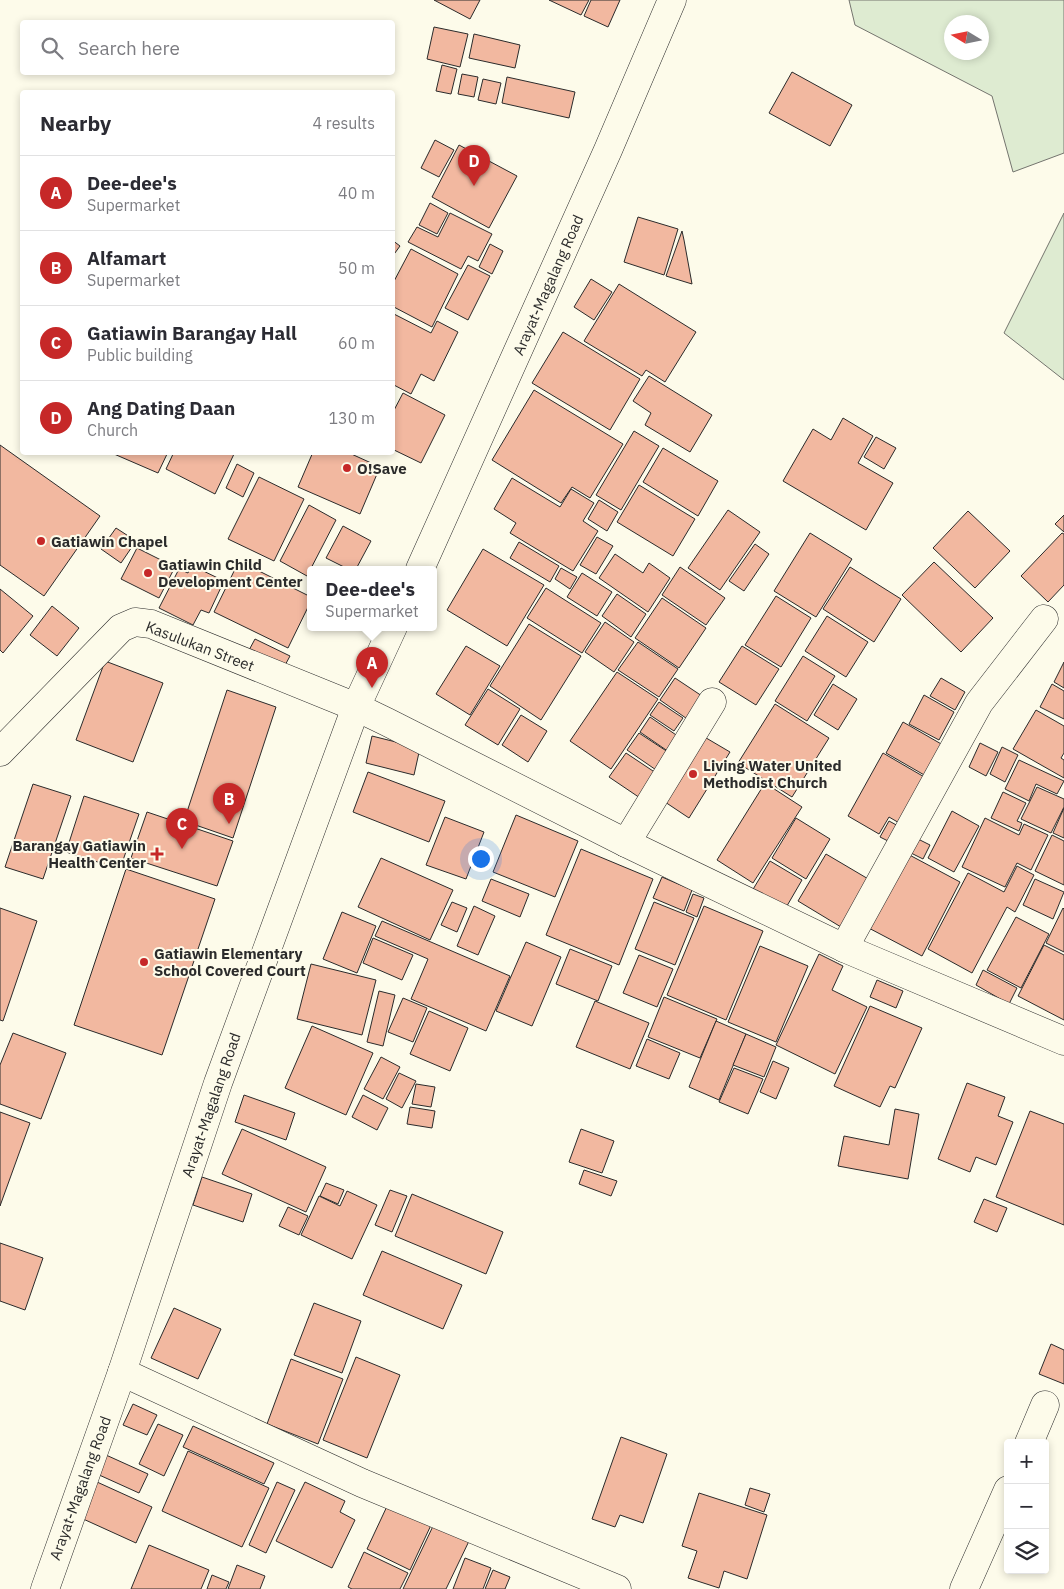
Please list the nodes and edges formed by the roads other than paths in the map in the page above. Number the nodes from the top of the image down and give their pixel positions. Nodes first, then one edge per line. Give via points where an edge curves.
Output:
1 (672, 0) edge
2 (421, 566) edge
3 (1044, 619) dead end
4 (391, 631) edge
5 (712, 702) dead end
6 (356, 707) junction
7 (0, 752) edge
8 (626, 843) junction
9 (844, 948) junction
10 (1064, 1041) edge
11 (122, 1372) junction
12 (1045, 1405) dead end
13 (1030, 1439) edge
14 (1004, 1499) edge
15 (45, 1589) edge
16 (617, 1589) edge
17 (964, 1589) edge

1 - 2 street, Arayat-Magalang Road
3 - 9 street via 979,704
4 - 6 street, Arayat-Magalang Road
5 - 8 street
6 - 7 street, Kasulukan Street via 151,624 135,622 122,628
6 - 8 street, Kasulukan Street
6 - 11 street, Arayat-Magalang Road via 218,1084
8 - 9 street, Kasulukan Street
9 - 10 street, Kasulukan Street
11 - 15 street, Arayat-Magalang Road
11 - 16 street via 362,1483
12 - 13 street
14 - 17 street

